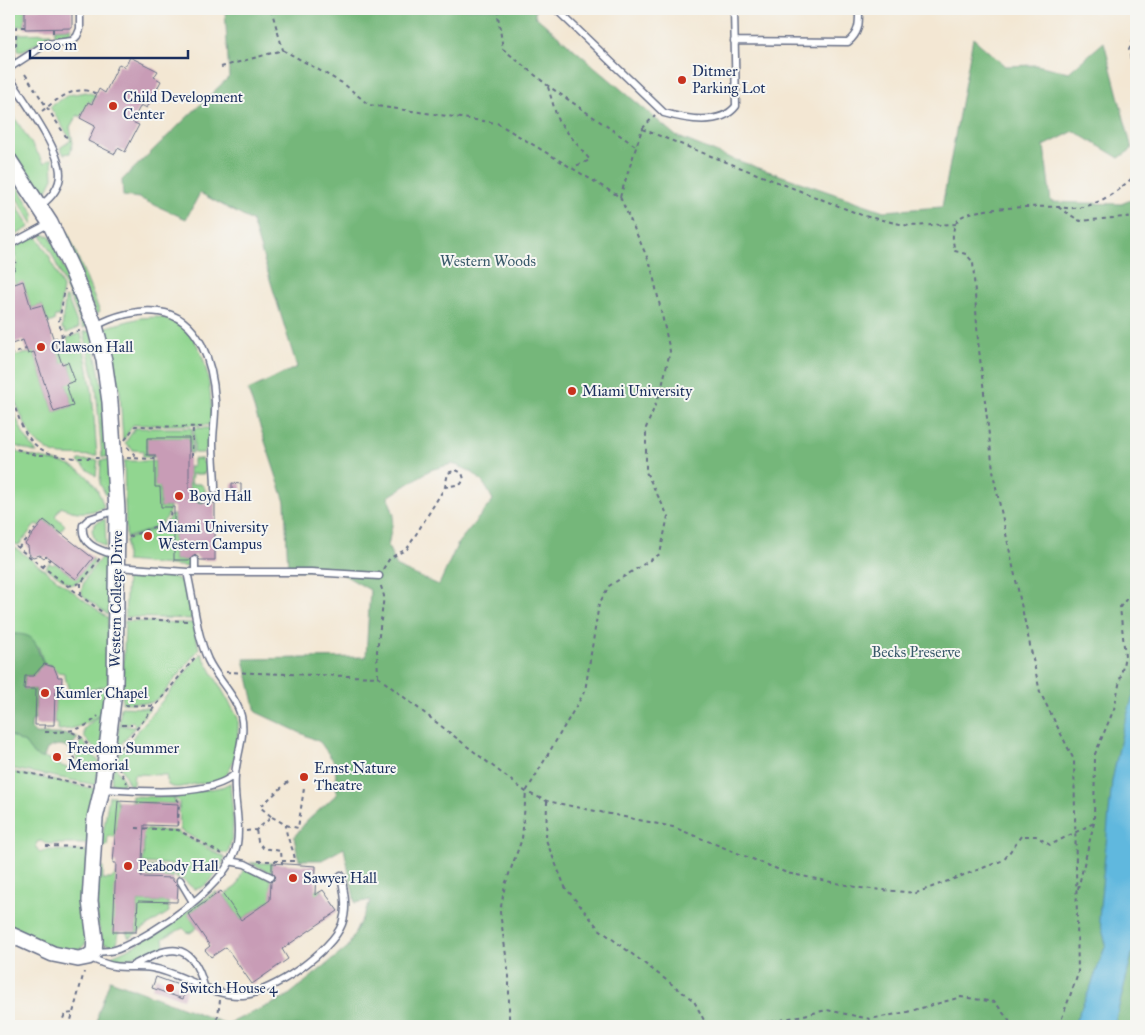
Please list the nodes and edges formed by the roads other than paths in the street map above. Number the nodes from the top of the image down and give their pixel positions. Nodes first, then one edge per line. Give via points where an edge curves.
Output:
1 (80, 9) edge
2 (556, 9) edge
3 (734, 9) edge
4 (859, 9) edge
5 (734, 41) junction
6 (9, 52) edge
7 (11, 66) edge
8 (9, 77) edge
9 (9, 160) edge
10 (39, 206) junction
11 (50, 223) junction
12 (9, 246) edge
13 (94, 326) junction
14 (215, 489) dead end
15 (117, 510) junction
16 (195, 560) dead end
17 (114, 563) junction
18 (187, 572) junction
19 (195, 572) junction
20 (379, 576) road end
21 (235, 774) junction
22 (102, 789) junction
23 (230, 860) junction
24 (341, 875) dead end
25 (271, 877) dead end
26 (180, 880) road end
27 (193, 902) junction
28 (9, 934) edge
29 (91, 955) junction
30 (131, 967) junction
31 (204, 986) junction

1 - 7 lane via 80,29 72,41 46,44
2 - 5 lane via 660,110 681,118 721,118 736,106
3 - 5 lane
4 - 5 lane via 859,26 848,42
6 - 7 lane
8 - 10 lane via 56,155 60,174 51,197
9 - 10 street, Western College Drive
10 - 11 street, Western College Drive
11 - 12 lane
11 - 13 street, Western College Drive
13 - 14 lane via 152,311 165,312 186,322 199,338 212,379 215,401
13 - 15 street, Western College Drive via 104,360 110,402
15 - 17 street, Western College Drive
15 - 17 lane via 89,519 82,532 86,541
16 - 19 lane
17 - 18 lane
17 - 22 street, Western College Drive via 115,684
18 - 19 lane
18 - 21 lane via 203,647 241,717
19 - 20 lane via 311,572
21 - 22 lane via 217,785 169,792
21 - 23 lane via 238,831 237,846
22 - 29 street, Western College Drive via 92,848 90,901 96,939
23 - 25 lane
23 - 27 lane via 211,888
24 - 31 lane via 345,909 336,936 326,948 258,993 222,993
26 - 27 lane
27 - 29 lane via 116,950
28 - 29 street via 53,954 78,959
29 - 30 lane via 112,966
30 - 31 lane via 153,968
30 - 31 lane via 164,950 180,951 193,961

